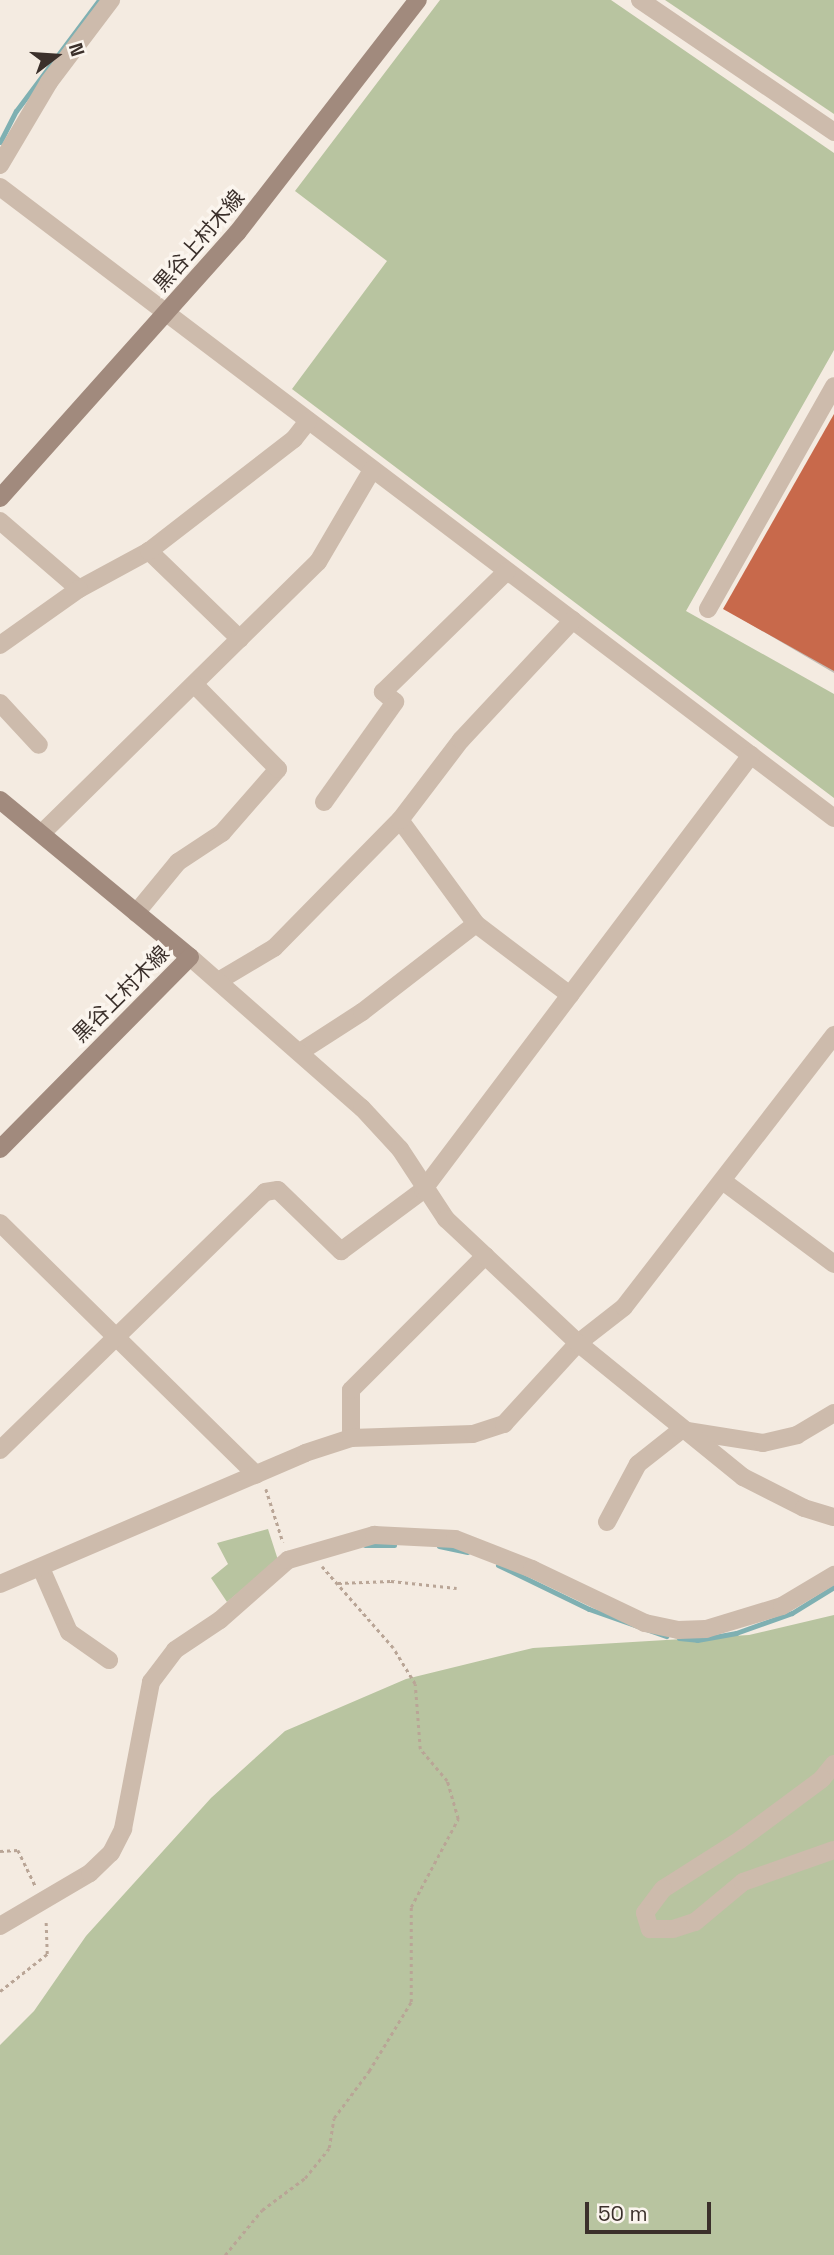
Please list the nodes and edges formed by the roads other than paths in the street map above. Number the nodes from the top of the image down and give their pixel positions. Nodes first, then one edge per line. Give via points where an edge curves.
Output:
1 (111, 0) edge
2 (418, 0) edge
3 (640, 0) edge
4 (834, 132) edge
5 (0, 165) edge
6 (0, 187) edge
7 (167, 313) junction
8 (834, 386) edge
9 (308, 421) junction
10 (372, 470) junction
11 (0, 498) edge
12 (0, 521) edge
13 (149, 551) junction
14 (507, 570) junction
15 (79, 589) junction
16 (708, 609) dead end
17 (573, 620) junction
18 (240, 639) junction
19 (0, 645) edge
20 (195, 685) junction
21 (0, 703) edge
22 (39, 746) dead end
23 (751, 755) junction
24 (0, 800) edge
25 (324, 802) dead end
26 (834, 818) edge
27 (400, 820) junction
28 (42, 834) junction
29 (136, 913) junction
30 (476, 924) junction
31 (190, 957) junction
32 (220, 980) junction
33 (570, 995) junction
34 (834, 1035) edge
35 (300, 1052) junction
36 (0, 1149) edge
37 (724, 1182) junction
38 (422, 1190) junction
39 (0, 1223) edge
40 (485, 1256) junction
41 (834, 1264) edge
42 (116, 1336) junction
43 (578, 1343) junction
44 (834, 1413) edge
45 (681, 1430) junction
46 (351, 1438) junction
47 (0, 1450) edge
48 (256, 1475) junction
49 (834, 1517) edge
50 (607, 1522) dead end
51 (41, 1568) junction
52 (834, 1575) edge
53 (0, 1584) edge
54 (109, 1660) dead end
55 (834, 1764) edge
56 (834, 1850) edge
57 (0, 1926) edge

1 - 5 street via 49,82
2 - 7 main road, 黒谷上村木線 via 237,233
3 - 4 street
6 - 7 street
7 - 9 street
7 - 11 main road, 黒谷上村木線
8 - 16 street
9 - 10 street
9 - 13 street via 294,439
10 - 14 street
10 - 18 street via 318,562
12 - 15 street
13 - 15 street
13 - 18 street
14 - 17 street
14 - 25 street via 383,692 395,702
15 - 19 street
17 - 23 street
17 - 27 street via 461,740
18 - 20 street
20 - 28 street
20 - 29 street via 278,769 222,832 178,862
21 - 22 street
23 - 26 street
23 - 33 street
24 - 28 main road, 黒谷上村木線
27 - 30 street
27 - 32 street via 274,948
28 - 29 main road, 黒谷上村木線
29 - 31 main road, 黒谷上村木線
30 - 33 street
30 - 35 street via 362,1012
31 - 32 street
31 - 36 main road, 黒谷上村木線
32 - 35 street
33 - 38 street
34 - 37 street
35 - 38 street via 390,1139
37 - 41 street
37 - 43 street via 624,1307
38 - 40 street
38 - 42 street via 341,1251 278,1190 265,1192
39 - 42 street
40 - 43 street
40 - 46 street via 351,1390
42 - 47 street
42 - 48 street
43 - 45 street
43 - 46 street via 505,1424 472,1434
44 - 45 street via 797,1435 763,1443
45 - 49 street via 743,1477 804,1508
45 - 50 street via 638,1464
46 - 48 street
48 - 51 street
51 - 53 street
51 - 54 street via 68,1632
52 - 57 street via 782,1606 706,1629 678,1630 645,1623 532,1569 455,1539 374,1535 288,1560 220,1620 174,1650 151,1682 123,1829 111,1853 90,1872
55 - 56 street via 822,1779 740,1840 663,1889 645,1913 650,1929 673,1929 695,1922 743,1882

